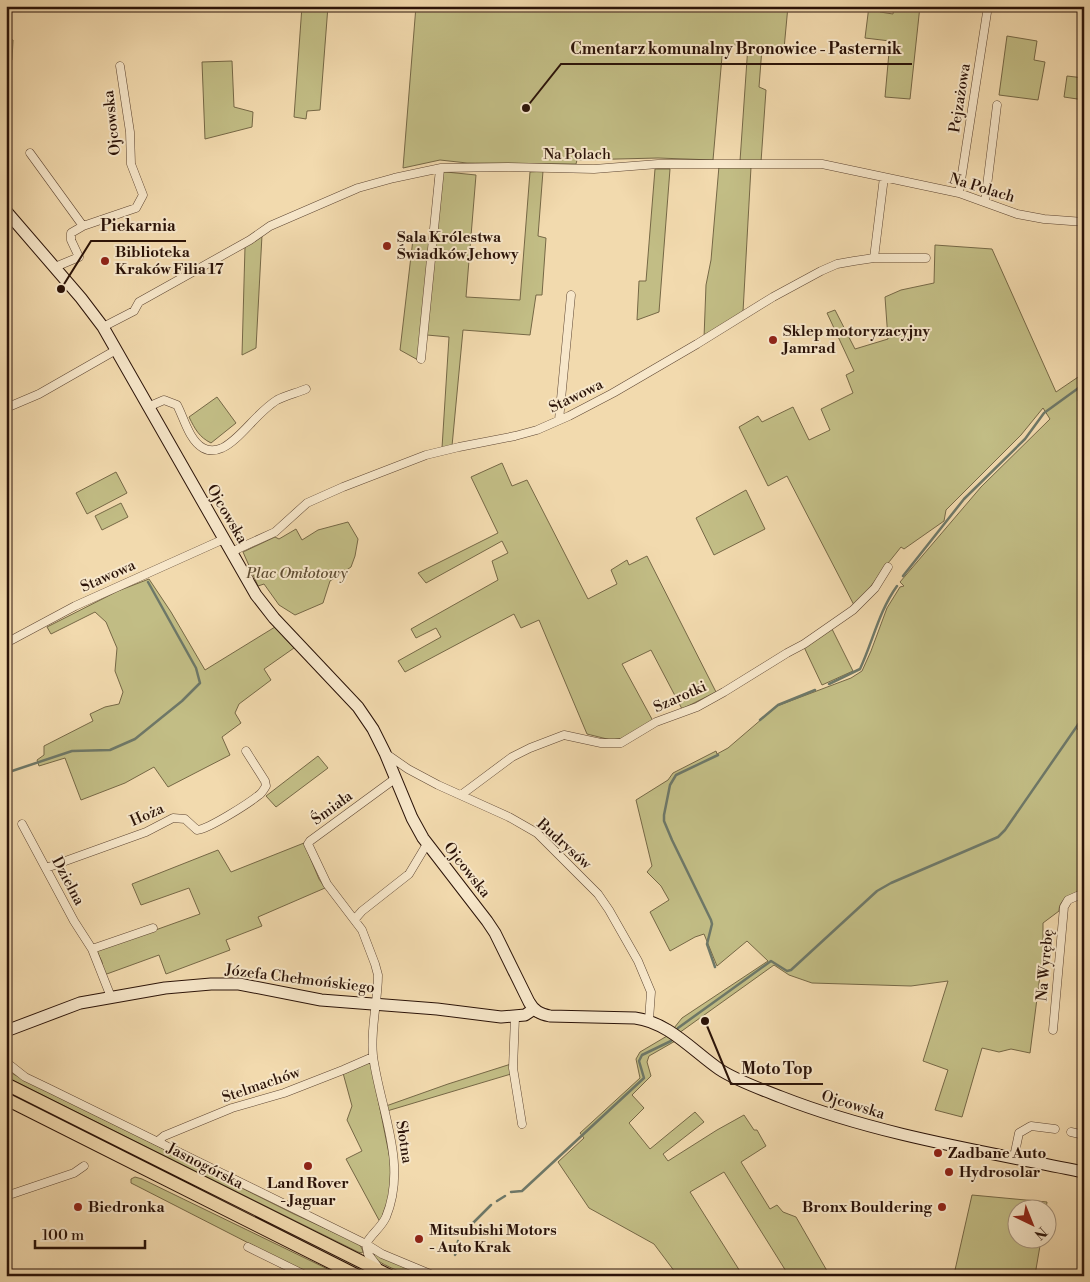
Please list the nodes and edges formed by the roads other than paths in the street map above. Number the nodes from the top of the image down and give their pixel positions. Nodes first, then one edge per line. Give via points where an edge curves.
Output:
1 (988, 6) edge
2 (120, 66) dead end
3 (997, 105) dead end
4 (30, 153) dead end
5 (440, 169) junction
6 (884, 177) junction
7 (959, 193) junction
8 (985, 202) junction
9 (6, 211) edge
10 (1084, 222) edge
11 (83, 226) junction
12 (874, 258) junction
13 (926, 258) dead end
14 (55, 268) junction
15 (571, 295) dead end
16 (103, 327) junction
17 (116, 350) junction
18 (421, 359) dead end
19 (306, 389) dead end
20 (150, 406) junction
21 (6, 408) edge
22 (558, 420) junction
23 (224, 539) junction
24 (231, 552) junction
25 (888, 567) dead end
26 (6, 643) edge
27 (246, 751) dead end
28 (385, 753) junction
29 (396, 778) junction
30 (462, 795) junction
31 (22, 824) dead end
32 (427, 844) junction
33 (46, 868) junction
34 (1084, 893) edge
35 (355, 920) junction
36 (153, 928) dead end
37 (92, 949) junction
38 (111, 997) junction
39 (376, 1004) junction
40 (534, 1009) junction
41 (515, 1017) junction
42 (649, 1020) junction
43 (1053, 1030) dead end
44 (6, 1031) edge
45 (373, 1057) junction
46 (6, 1062) edge
47 (6, 1084) edge
48 (6, 1099) edge
49 (522, 1124) dead end
50 (1056, 1129) dead end
51 (1071, 1132) dead end
52 (1084, 1135) edge
53 (158, 1141) junction
54 (1014, 1157) junction
55 (84, 1166) dead end
56 (1084, 1172) edge
57 (6, 1196) edge
58 (366, 1244) junction
59 (248, 1247) dead end
60 (386, 1274) edge
61 (307, 1276) edge
62 (358, 1276) edge
63 (435, 1276) edge

1 - 7 street, Pejzażowa
2 - 11 street, Ojcowska via 131,164 144,195 136,208
3 - 8 street
4 - 11 street
5 - 6 street, Na Polach via 822,164
5 - 16 street, Na Polach via 358,188 270,226 139,302 134,311
5 - 18 street
6 - 7 street, Na Polach
6 - 12 street
7 - 8 street, Na Polach
8 - 10 street, Na Polach via 1017,214
9 - 14 street, Ojcowska
11 - 14 street via 71,233 79,257
12 - 13 street, Stawowa
12 - 22 street, Stawowa via 837,264 818,272 613,393
14 - 16 street, Ojcowska
15 - 22 street
16 - 17 street, Ojcowska
17 - 20 street, Ojcowska
17 - 21 street via 39,394
19 - 20 street via 278,400 222,448 214,450 203,448 193,438 177,405 164,400
20 - 23 street, Ojcowska
22 - 24 street, Stawowa via 515,436 426,455 343,487 307,503 275,532
23 - 24 street, Ojcowska
23 - 26 street, Stawowa via 75,606
24 - 28 street, Ojcowska via 266,609 358,707
25 - 30 street, Szarotki via 875,588 853,610 724,692 656,722 621,743 601,743 564,735 530,748 512,757
27 - 33 street, Hoża via 266,786 261,794 216,821 198,830 185,819 173,818 146,832
28 - 29 street, Ojcowska
28 - 30 street, Budrysów via 423,777
29 - 32 street, Ojcowska via 412,818
29 - 35 street, Śmiała via 308,844 327,884
30 - 42 street, Budrysów via 537,833 598,894 645,976 651,992
31 - 33 street, Dzielna
32 - 35 street via 409,874
32 - 40 street, Ojcowska via 495,933
33 - 37 street, Dzielna
34 - 43 street, Na Wyrębę via 1066,902
35 - 39 street, Śmiała via 375,964
36 - 37 street
37 - 38 street, Dzielna
38 - 39 street, Józefa Chełmońskiego via 166,988 239,984 320,1000
38 - 44 street, Józefa Chełmońskiego via 68,1007
39 - 41 street, Józefa Chełmońskiego
39 - 45 street, Słotna
40 - 41 street, Józefa Chełmońskiego
40 - 42 street, Ojcowska via 550,1016
41 - 49 street via 512,1068
42 - 54 street, Ojcowska via 674,1034 720,1070 802,1105 864,1125
45 - 53 street, Stelmachów via 284,1093 232,1108
45 - 58 street, Słotna via 390,1137 395,1181 385,1219
46 - 53 street via 25,1077
47 - 60 main road, Jasnogórska
48 - 62 main road, Jasnogórska
50 - 54 street via 1031,1126 1019,1133
51 - 52 street
53 - 58 street
54 - 56 street, Ojcowska
55 - 57 street via 74,1173
58 - 60 street via 369,1257
58 - 63 street
59 - 61 street

